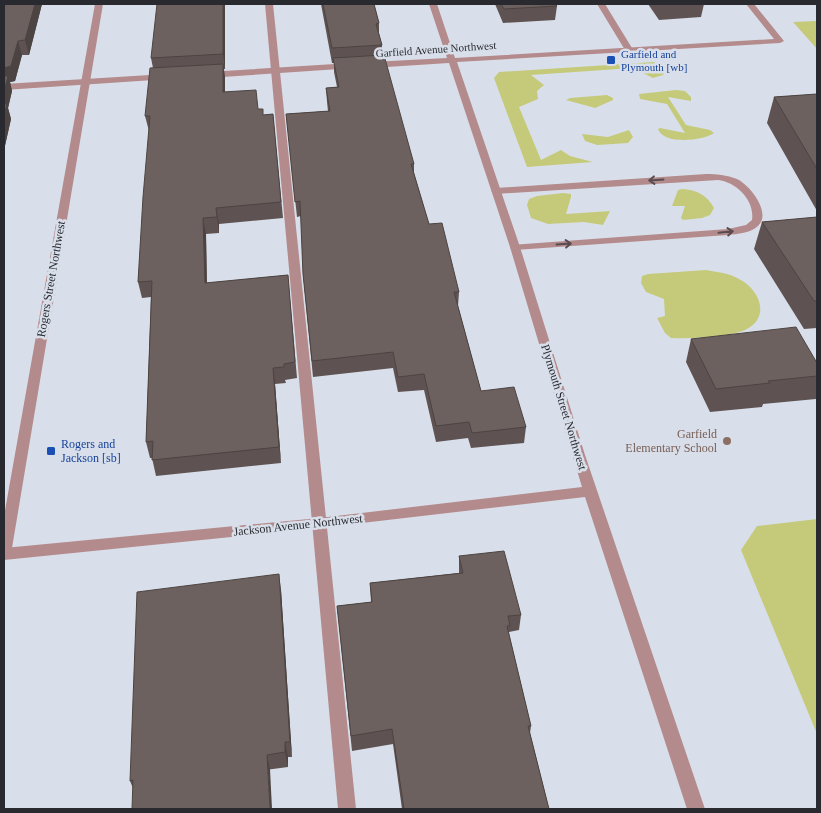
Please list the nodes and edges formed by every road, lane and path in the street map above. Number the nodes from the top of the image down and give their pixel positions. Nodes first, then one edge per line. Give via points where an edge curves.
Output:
1 (99, 4) edge
2 (269, 4) edge
3 (433, 4) edge
4 (601, 4) edge
5 (750, 4) edge
6 (628, 48) junction
7 (453, 60) junction
8 (276, 70) junction
9 (197, 75) edge
10 (177, 77) edge
11 (85, 82) junction
12 (4, 87) edge
13 (496, 191) junction
14 (515, 247) junction
15 (591, 491) junction
16 (319, 523) junction
17 (4, 554) edge
18 (347, 809) edge
19 (696, 809) edge

1 - 11 street, Rogers Street Northwest
2 - 8 street
3 - 7 street, Plymouth Street Northwest
4 - 6 street
5 - 6 street, Garfield Avenue Northwest via 780,41
6 - 7 street, Garfield Avenue Northwest
7 - 8 street, Garfield Avenue Northwest
7 - 13 street, Plymouth Street Northwest
8 - 9 street, Garfield Avenue Northwest
8 - 16 street
10 - 11 street
11 - 12 street
11 - 17 street, Rogers Street Northwest
13 - 14 street, Plymouth Street Northwest
14 -> 13 street via 728,232 752,227 759,212 747,191 736,182 706,176
14 - 15 street, Plymouth Street Northwest
15 - 16 street, Jackson Avenue Northwest
15 - 19 street, Plymouth Street Northwest
16 - 17 street, Jackson Avenue Northwest
16 - 18 street

